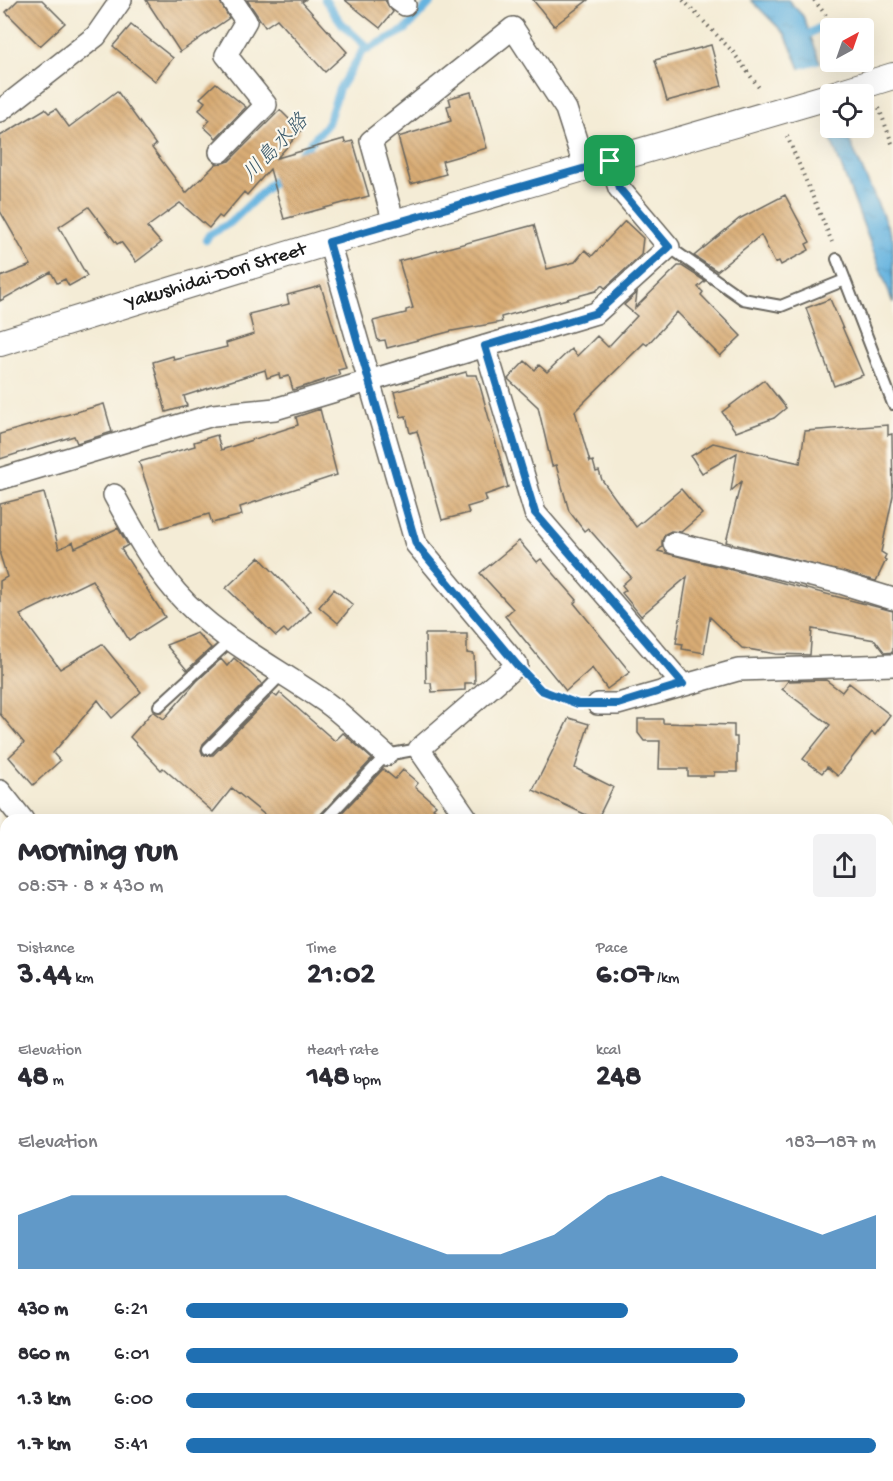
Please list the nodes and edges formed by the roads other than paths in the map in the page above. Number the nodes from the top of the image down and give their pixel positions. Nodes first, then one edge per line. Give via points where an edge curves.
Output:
1 (121, 0) edge
2 (232, 0) edge
3 (893, 76) edge
4 (868, 84) edge
5 (820, 102) edge
6 (0, 111) edge
7 (220, 152) dead end
8 (610, 161) junction
9 (585, 168) junction
10 (394, 223) junction
11 (329, 242) junction
12 (669, 247) junction
13 (837, 259) road end
14 (845, 280) junction
15 (0, 343) edge
16 (485, 346) junction
17 (368, 381) junction
18 (893, 404) edge
19 (0, 479) edge
20 (114, 495) dead end
21 (674, 543) dead end
22 (893, 599) edge
23 (232, 639) junction
24 (893, 665) edge
25 (281, 675) junction
26 (683, 684) junction
27 (598, 704) road end
28 (159, 706) dead end
29 (208, 749) dead end
30 (419, 749) junction
31 (386, 755) junction
32 (0, 791) edge
33 (18, 814) edge
34 (331, 814) edge
35 (464, 814) edge

1 - 6 street via 96,36
2 - 7 street via 246,21 226,55 266,105
3 - 4 street, Yakushidai-Dori Street
5 - 8 street, Yakushidai-Dori Street via 782,124
8 - 9 street, Yakushidai-Dori Street
8 - 12 street via 619,188
9 - 10 street, Yakushidai-Dori Street
9 - 10 street via 566,109 513,28 371,141
10 - 11 street, Yakushidai-Dori Street
11 - 15 street, Yakushidai-Dori Street
11 - 17 street
12 - 14 lane via 743,299 782,306
12 - 16 street via 596,313
13 - 14 lane
14 - 18 lane
16 - 17 street
16 - 26 street via 535,513
17 - 19 street via 275,409 213,415
17 - 30 street via 416,544 517,665
20 - 23 street via 175,591
21 - 22 street
23 - 25 street
23 - 28 lane
24 - 26 street via 738,670
25 - 29 lane
25 - 31 street via 325,701
26 - 27 street via 618,704
30 - 31 lane
30 - 35 street
31 - 34 lane
32 - 33 street

